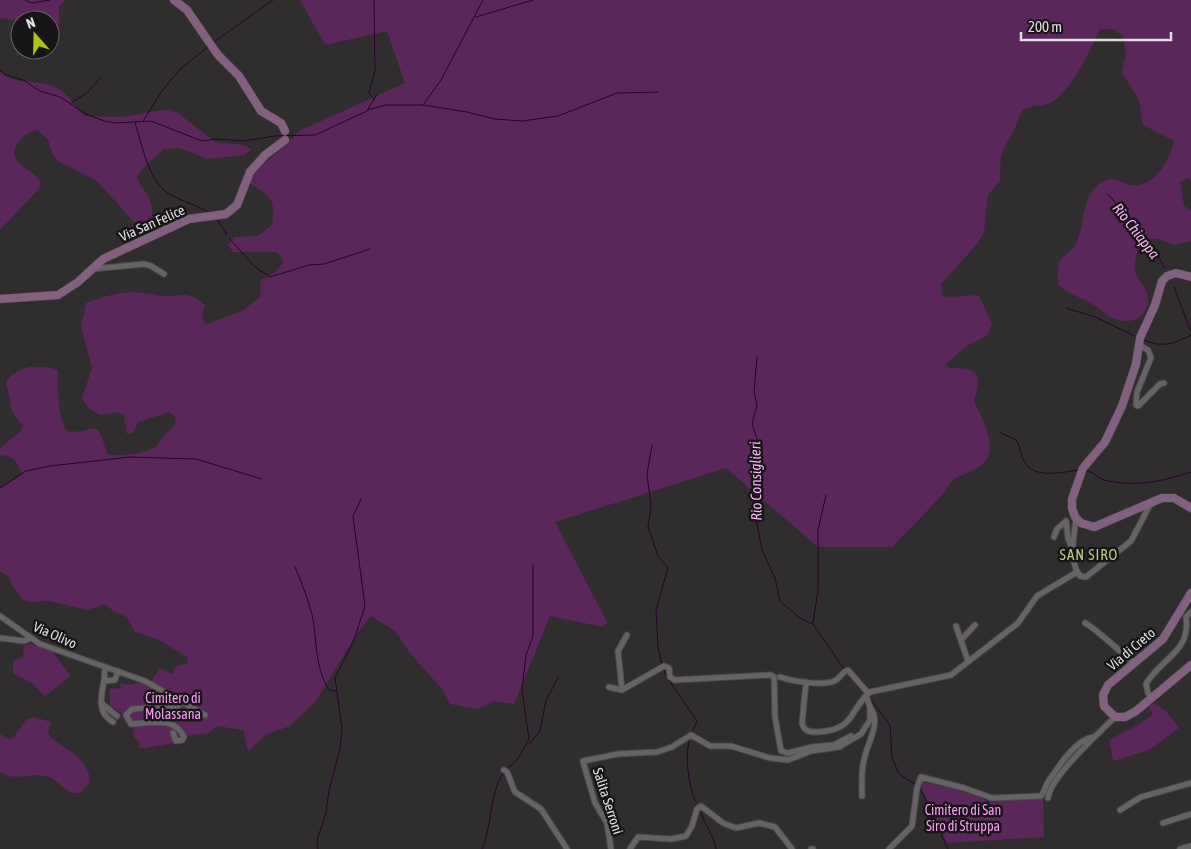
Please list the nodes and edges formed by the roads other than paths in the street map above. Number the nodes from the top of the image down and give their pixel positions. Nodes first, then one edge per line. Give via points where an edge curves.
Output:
1 (174, 0) edge
2 (285, 131) joint
3 (286, 140) joint
4 (92, 269) junction
5 (164, 274) dead end
6 (1191, 277) edge
7 (0, 298) edge
8 (1139, 345) junction
9 (1164, 383) dead end
10 (1152, 503) junction
11 (1191, 508) edge
12 (1076, 519) junction
13 (1054, 537) dead end
14 (1072, 550) junction
15 (1077, 572) junction
16 (1191, 593) edge
17 (1191, 612) edge
18 (0, 616) edge
19 (1085, 623) dead end
20 (976, 625) dead end
21 (956, 626) dead end
22 (627, 635) dead end
23 (0, 638) edge
24 (30, 638) junction
25 (961, 640) junction
26 (968, 661) junction
27 (1133, 663) junction
28 (1191, 665) edge
29 (105, 667) junction
30 (118, 671) junction
31 (780, 677) dead end
32 (104, 681) junction
33 (806, 682) junction
34 (609, 686) dead end
35 (622, 690) junction
36 (1150, 695) junction
37 (866, 696) junction
38 (182, 702) junction
39 (101, 703) junction
40 (870, 707) junction
41 (205, 715) dead end
42 (117, 716) dead end
43 (1115, 717) junction
44 (113, 722) dead end
45 (173, 733) dead end
46 (1093, 737) junction
47 (505, 771) dead end
48 (1191, 783) edge
49 (862, 796) dead end
50 (1048, 798) dead end
51 (1120, 810) dead end
52 (1191, 814) edge
53 (1163, 823) dead end
54 (1191, 846) edge
55 (567, 849) edge
56 (611, 849) edge
57 (630, 849) edge
58 (792, 849) edge
59 (889, 849) edge
60 (1180, 849) edge

1 - 2 main road, Via San Felice via 187,10 211,45 251,92 261,111 281,122
2 - 3 street, Via San Felice
3 - 4 main road, Via San Felice via 265,155 250,172 237,205 226,214 189,219 103,259
4 - 5 street via 144,264
4 - 7 main road, Via San Felice via 58,294
6 - 8 main road via 1176,273 1164,278
8 - 9 street via 1148,350 1151,358 1137,392 1136,405
8 - 12 main road via 1122,406 1105,442 1083,468 1072,499
10 - 11 main road via 1166,497 1174,498
10 - 12 main road via 1098,526 1084,525
10 - 15 street via 1131,541 1090,576 1084,578
12 - 14 street
13 - 14 street via 1066,521
14 - 15 street
15 - 26 street via 1037,596 1018,623 992,646
16 - 27 main road, Via di Creto via 1166,635
17 - 36 street via 1186,616 1185,640 1146,684
18 - 24 street, Via Olivo
19 - 27 street
20 - 25 street
21 - 25 street
22 - 35 street via 618,651
23 - 24 street via 24,641
24 - 29 street, Via Olivo
25 - 26 street
26 - 37 street via 947,677
27 - 43 main road, Via di Creto via 1108,686 1103,695 1104,706
28 - 36 main road
29 - 30 street, Via Olivo
29 - 32 street
30 - 32 street via 115,680
30 - 38 street, Via Olivo
31 - 33 street
32 - 39 street
33 - 37 street via 834,681 845,671
33 - 37 street via 802,723 809,731 828,731 842,726 852,718
34 - 35 street
35 - 37 street via 663,666 669,668 670,677 674,680 771,675 774,677 778,745 784,753 834,745 857,733 867,716
36 - 43 main road via 1130,715
37 - 40 street
38 - 41 street, Via Olivo
38 - 45 street via 177,708 132,709 126,715 131,724 167,722 184,737 176,741
39 - 42 street
39 - 44 street via 104,714
40 - 49 street via 875,722 864,760
40 - 56 street, Salita Serroni via 868,723 855,738 834,748 811,751 788,760 731,746 713,746 688,736 657,752 618,754 583,761 595,803 607,823
43 - 46 street
46 - 50 street via 1050,788
46 - 59 street via 1076,746 1048,781 1041,796 992,798 923,777 918,780 912,826
47 - 55 street via 513,791 541,809
48 - 51 street via 1142,797
52 - 53 street
54 - 60 street
57 - 58 street via 638,837 684,837 691,829 699,807 736,828 759,824 775,827

